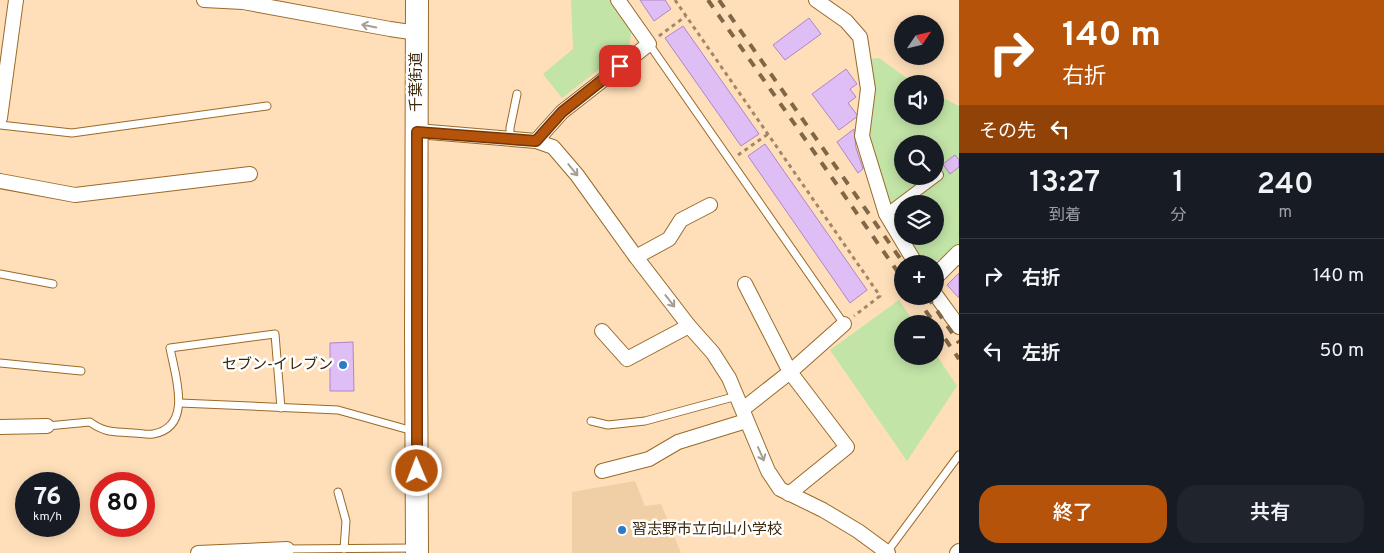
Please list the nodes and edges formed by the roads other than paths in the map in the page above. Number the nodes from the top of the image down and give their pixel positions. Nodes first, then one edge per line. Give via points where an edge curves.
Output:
1 (16, 0) edge
2 (204, 0) edge
3 (417, 0) edge
4 (618, 0) edge
5 (816, 0) edge
6 (244, 1) edge
7 (417, 33) junction
8 (649, 44) junction
9 (517, 94) dead end
10 (267, 106) dead end
11 (0, 118) edge
12 (0, 125) edge
13 (417, 132) junction
14 (510, 140) junction
15 (536, 141) junction
16 (250, 174) dead end
17 (0, 181) edge
18 (925, 185) edge
19 (710, 205) dead end
20 (886, 214) junction
21 (959, 253) edge
22 (911, 255) edge
23 (636, 257) junction
24 (944, 268) edge
25 (0, 274) edge
26 (53, 284) dead end
27 (745, 284) dead end
28 (943, 305) edge
29 (844, 324) joint
30 (689, 326) junction
31 (959, 327) edge
32 (602, 332) dead end
33 (0, 362) edge
34 (81, 371) dead end
35 (790, 372) junction
36 (180, 403) junction
37 (281, 408) junction
38 (742, 409) junction
39 (591, 421) dead end
40 (47, 426) joint
41 (0, 428) edge
42 (416, 432) junction
43 (959, 455) edge
44 (602, 471) dead end
45 (338, 492) dead end
46 (789, 494) junction
47 (287, 549) joint
48 (344, 549) junction
49 (418, 551) edge
50 (198, 553) edge
51 (887, 553) edge

1 - 11 street
2 - 6 street
3 - 7 highway, 千葉街道
4 - 8 street
5 - 20 street via 846,21 860,37 868,89 862,136
7 -> 6 street
7 - 13 highway, 千葉街道
8 - 15 street via 562,112
8 - 29 lane
9 - 14 lane
10 - 12 lane via 72,133
13 - 14 street
13 - 42 highway, 千葉街道
14 - 15 street
15 -> 23 street via 553,147
16 - 17 street via 75,195
18 - 20 street
19 - 23 street via 681,220 669,238
20 - 22 street
21 - 24 street
23 -> 30 street
25 - 26 lane
27 - 35 street
28 - 31 street
29 - 35 street
30 - 32 street via 628,359
30 - 38 street via 713,353 729,378
33 - 34 lane
35 - 38 street
35 - 46 street via 847,446
36 - 37 lane
36 - 37 lane via 170,348 275,334
36 - 40 lane via 175,421 163,431 152,434 101,430 90,422
37 - 42 lane via 338,410
38 - 39 lane via 608,425
38 - 44 street via 649,459
38 -> 46 street via 768,471 780,489
40 - 41 street
42 - 49 highway, 千葉街道
43 - 51 lane
45 - 48 lane via 346,521
46 - 51 street via 824,510
47 - 48 lane
47 - 50 street
48 - 49 lane

